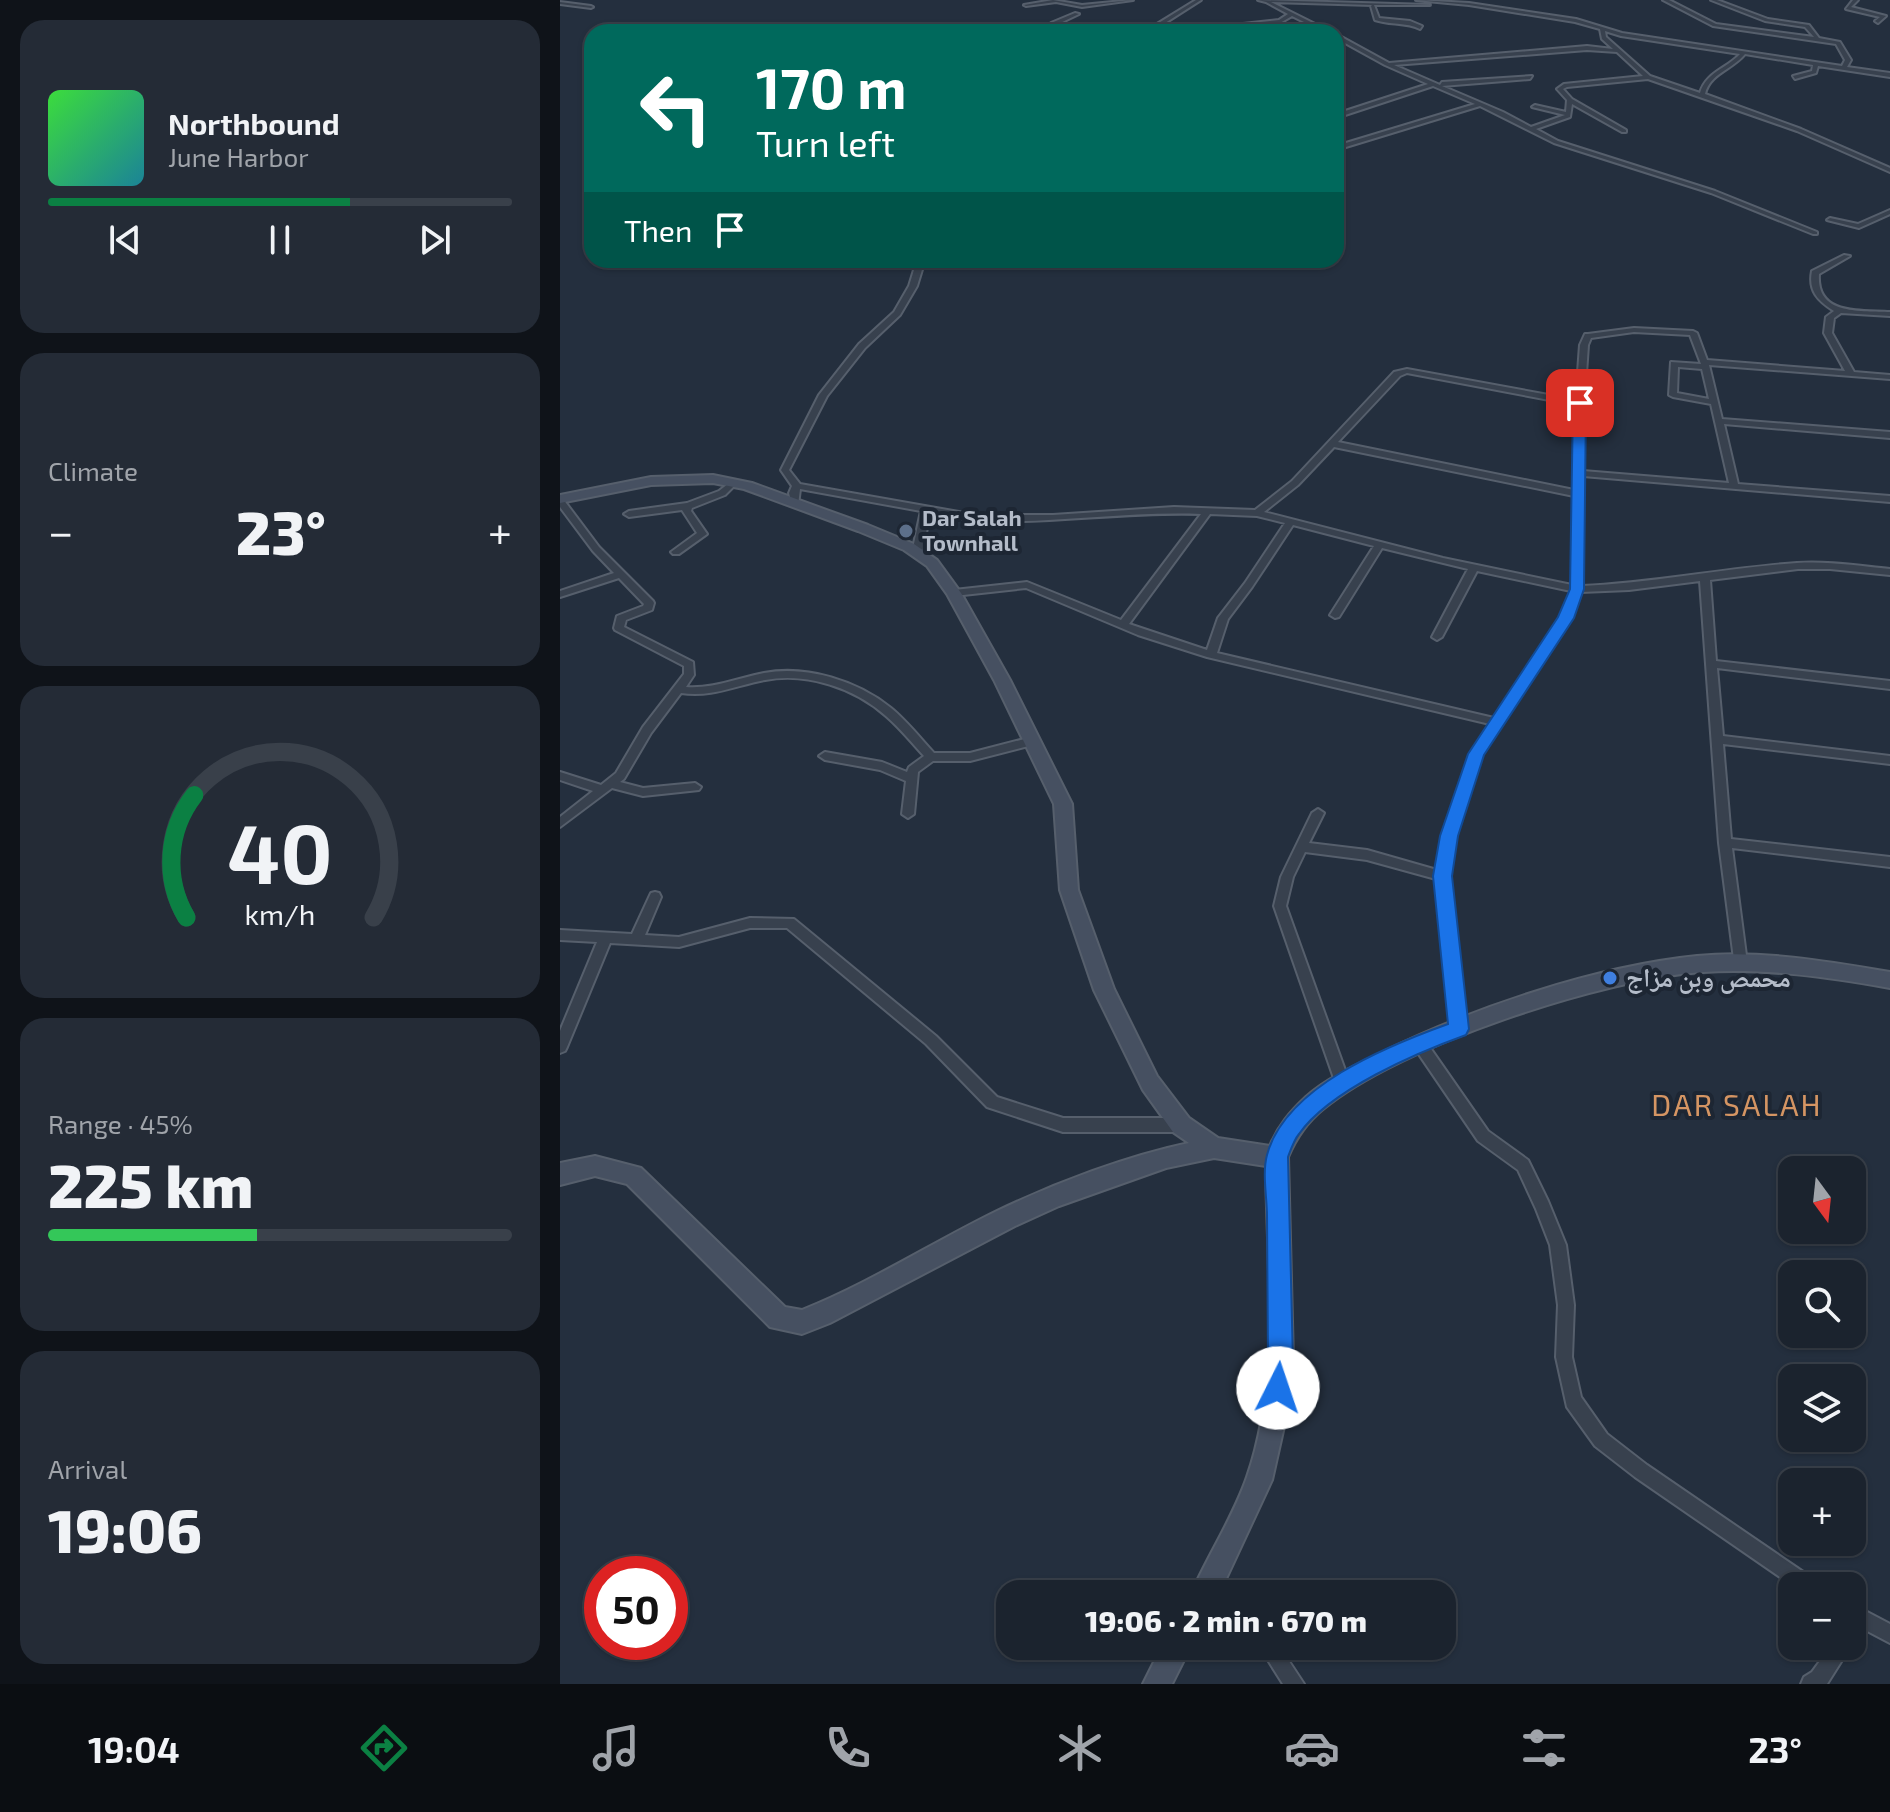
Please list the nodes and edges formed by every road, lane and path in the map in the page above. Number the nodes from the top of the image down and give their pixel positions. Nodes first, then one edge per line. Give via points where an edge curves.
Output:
1 (1131, 0) edge
2 (1199, 0) edge
3 (1260, 0) edge
4 (1418, 0) edge
5 (1665, 0) edge
6 (1713, 0) edge
7 (1856, 0) edge
8 (1268, 1) edge
9 (1302, 1) edge
10 (560, 3) edge
11 (1451, 3) junction
12 (1026, 5) dead end
13 (1373, 6) junction
14 (591, 7) dead end
15 (1890, 12) edge
16 (1077, 14) dead end
17 (1290, 15) junction
18 (1053, 24) edge
19 (1160, 24) edge
20 (1257, 24) edge
21 (1310, 24) edge
22 (1420, 27) dead end
23 (1602, 28) junction
24 (1621, 34) junction
25 (1817, 37) junction
26 (1604, 38) junction
27 (1344, 40) edge
28 (1619, 51) junction
29 (1743, 53) junction
30 (1387, 64) junction
31 (1816, 64) junction
32 (1844, 68) junction
33 (1890, 75) edge
34 (1530, 77) dead end
35 (1648, 77) junction
36 (1795, 77) dead end
37 (1437, 84) junction
38 (1708, 98) junction
39 (1570, 100) junction
40 (1481, 104) junction
41 (1535, 107) dead end
42 (1344, 113) edge
43 (1568, 114) junction
44 (1530, 129) junction
45 (1624, 131) dead end
46 (1344, 146) edge
47 (1889, 168) edge
48 (1890, 212) edge
49 (1830, 220) dead end
50 (1815, 233) dead end
51 (1846, 256) dead end
52 (919, 268) edge
53 (1839, 311) junction
54 (1890, 314) edge
55 (1706, 365) junction
56 (1851, 374) junction
57 (1890, 377) edge
58 (1715, 402) junction
59 (1580, 403) junction
60 (1720, 421) junction
61 (1890, 435) edge
62 (1333, 444) junction
63 (1579, 473) junction
64 (733, 483) junction
65 (1734, 486) junction
66 (1578, 494) junction
67 (796, 495) junction
68 (1890, 499) edge
69 (560, 500) edge
70 (689, 506) junction
71 (926, 510) junction
72 (1208, 510) junction
73 (1257, 513) junction
74 (629, 514) dead end
75 (1290, 522) junction
76 (1379, 545) junction
77 (676, 552) dead end
78 (917, 553) junction
79 (1474, 567) junction
80 (1890, 572) edge
81 (620, 574) junction
82 (1705, 578) junction
83 (1577, 589) junction
84 (954, 593) junction
85 (560, 594) edge
86 (1335, 615) dead end
87 (1123, 625) junction
88 (1437, 637) dead end
89 (1211, 655) junction
90 (1712, 664) junction
91 (1890, 685) edge
92 (677, 689) junction
93 (1497, 722) junction
94 (1719, 740) junction
95 (1032, 741) junction
96 (825, 756) dead end
97 (931, 757) junction
98 (1890, 760) edge
99 (560, 776) edge
100 (912, 779) junction
101 (607, 787) junction
102 (695, 787) dead end
103 (1318, 813) dead end
104 (908, 814) dead end
105 (560, 823) edge
106 (1725, 843) junction
107 (1301, 847) junction
108 (1890, 862) edge
109 (1442, 876) junction
110 (655, 897) dead end
111 (560, 935) edge
112 (606, 937) junction
113 (637, 938) junction
114 (1740, 963) junction
115 (1888, 982) edge
116 (1459, 1029) junction
117 (1419, 1043) junction
118 (560, 1047) edge
119 (1343, 1084) junction
120 (1181, 1125) junction
121 (1214, 1148) junction
122 (1277, 1157) junction
123 (560, 1174) edge
124 (1789, 1572) edge
125 (1219, 1580) edge
126 (1866, 1621) edge
127 (1890, 1634) edge
128 (1170, 1660) edge
129 (1278, 1660) edge
130 (1832, 1660) edge
131 (1157, 1684) edge
132 (1294, 1684) edge
133 (1811, 1684) edge

1 - 12 street
2 - 19 street
3 - 8 street
4 - 11 street
5 - 25 street via 1715,25
6 - 25 street via 1767,20 1807,26
7 - 15 street via 1848,8 1881,18
8 - 9 street
8 - 17 street
9 - 13 street
10 - 14 street
11 - 13 street
11 - 23 street
13 - 22 street via 1383,22
16 - 18 street
17 - 20 street
17 - 21 street
23 - 24 street
23 - 26 street
24 - 26 street
24 - 29 street
25 - 32 street via 1838,43 1848,60
26 - 28 street
27 - 30 street
28 - 30 street via 1587,48
28 - 35 street
29 - 31 street
29 - 38 street via 1707,79 1701,92
30 - 37 street
31 - 32 street
31 - 36 street via 1814,72
32 - 33 street
34 - 37 street
35 - 38 street
35 - 39 street via 1566,85 1560,89
37 - 40 street
37 - 42 street
38 - 47 street
39 - 43 street
39 - 45 street
40 - 44 street
40 - 46 street
41 - 43 street
43 - 44 street
44 - 50 street
48 - 49 street via 1859,226
51 - 53 street via 1815,273 1813,288
52 - 67 street via 897,313 823,395 785,470
53 - 54 street
53 - 56 street via 1830,317 1828,333
55 - 56 street
55 - 58 street
55 - 58 street via 1674,364 1673,395
55 - 59 street via 1697,338 1684,330 1588,336
56 - 57 street
58 - 60 street
59 - 62 street via 1407,371 1397,374
59 - 63 street
60 - 61 street
60 - 65 street
62 - 66 street
62 - 73 street
63 - 65 street
63 - 66 street
64 - 67 street
64 - 69 street via 651,481
64 - 70 street
65 - 68 street
66 - 83 street
67 - 71 street
67 - 78 street
69 - 81 street
70 - 74 street
70 - 77 street via 686,511 702,534
71 - 72 street via 1011,520
71 - 78 street
72 - 73 street
72 - 87 street
73 - 75 street
75 - 76 street
75 - 89 street via 1223,618
76 - 79 street
76 - 86 street
78 - 84 street via 932,563
79 - 83 street
79 - 88 street
80 - 82 street via 1798,566
81 - 85 street
81 - 92 street via 649,603 621,618 619,628 689,664 689,675
82 - 83 street
82 - 90 street
83 - 93 street via 1566,618
84 - 87 street via 1027,585
84 - 95 street
87 - 89 street
89 - 93 street
90 - 91 street
90 - 94 street
92 - 97 street via 723,690 770,675 829,679 883,707
92 - 101 street via 620,776
93 - 109 street via 1476,754 1459,800
94 - 98 street
94 - 106 street
95 - 97 street via 970,757
95 - 120 street via 1063,804 1069,890 1104,990 1150,1083
96 - 100 street via 882,766
97 - 100 street via 913,770
99 - 101 street
100 - 104 street
101 - 102 street via 643,792
101 - 105 street
103 - 107 street
106 - 108 street
106 - 114 street
107 - 109 street via 1367,855
107 - 119 street via 1280,906
109 - 116 street
110 - 113 street
111 - 112 street
112 - 113 street
112 - 118 street
113 - 120 street via 679,942 750,923 790,923 931,1040 992,1102 1063,1125
114 - 115 street via 1829,969
114 - 116 street via 1645,973
116 - 117 street
117 - 119 street
117 - 124 street via 1483,1136 1523,1165 1543,1206 1558,1245 1566,1305 1564,1357 1573,1401 1601,1440
119 - 122 street via 1289,1128
120 - 121 street
121 - 122 street
121 - 123 street via 1166,1158 1055,1197 802,1322 779,1318 633,1175 595,1166
122 - 125 street via 1281,1362 1274,1413 1259,1480
126 - 127 street
128 - 131 street
129 - 132 street
130 - 133 street

